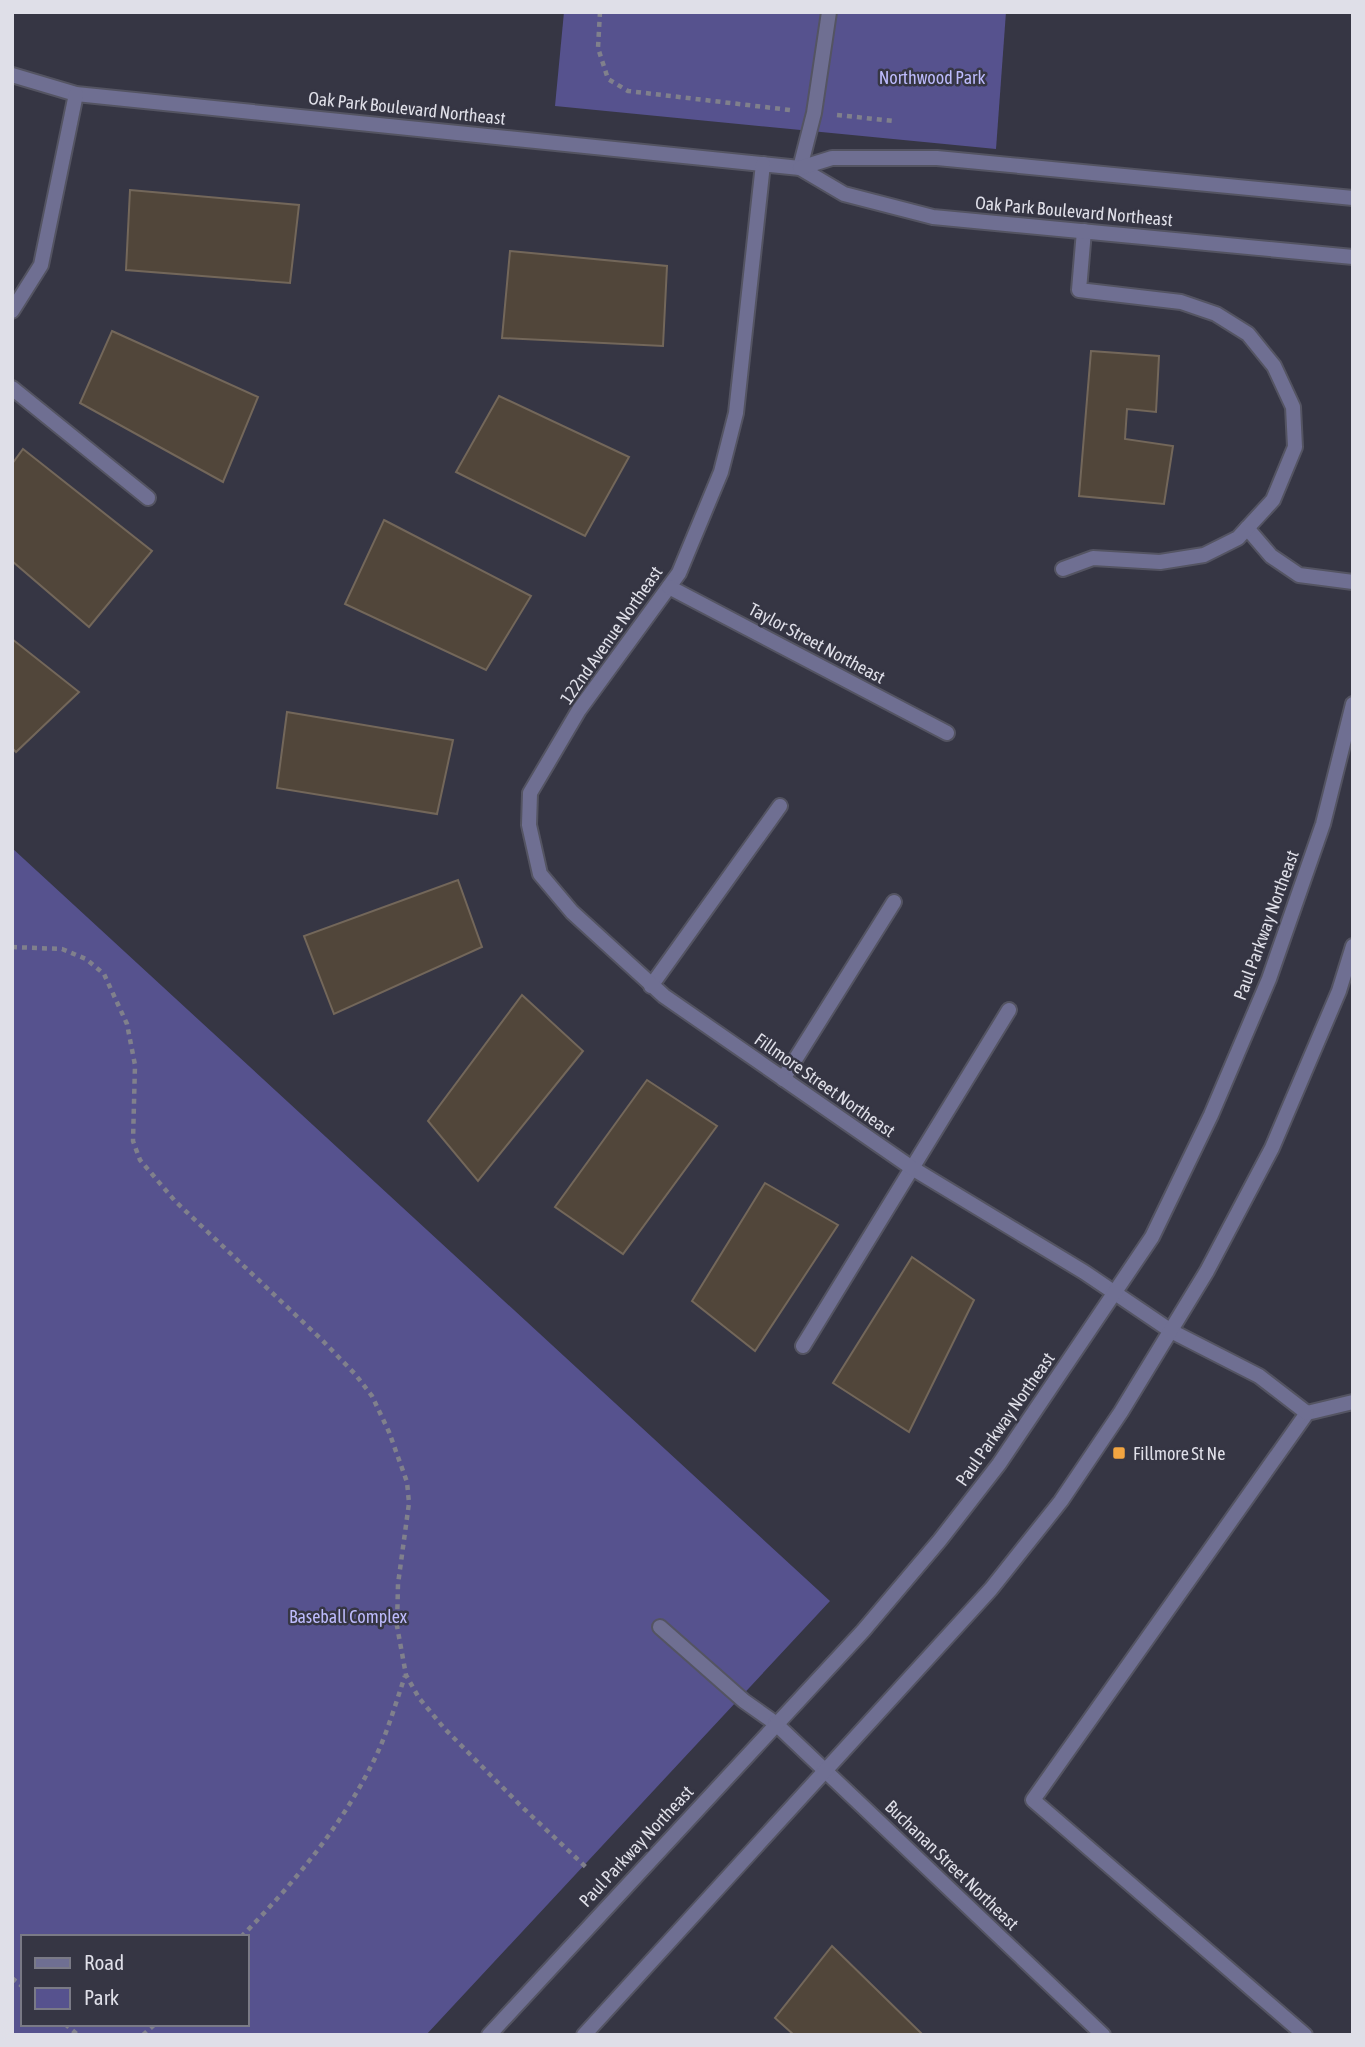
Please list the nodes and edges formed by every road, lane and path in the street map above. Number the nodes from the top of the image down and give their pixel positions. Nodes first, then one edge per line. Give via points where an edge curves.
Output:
1 (600, 12) edge
2 (829, 12) edge
3 (12, 75) edge
4 (76, 93) junction
5 (814, 113) junction
6 (894, 121) dead end
7 (763, 164) junction
8 (800, 168) junction
9 (1353, 198) edge
10 (1084, 231) junction
11 (1353, 257) edge
12 (12, 311) edge
13 (12, 388) edge
14 (148, 498) dead end
15 (1247, 528) junction
16 (1063, 569) dead end
17 (1353, 582) edge
18 (669, 587) junction
19 (1353, 704) edge
20 (947, 733) dead end
21 (780, 806) dead end
22 (540, 874) joint
23 (894, 902) dead end
24 (1353, 946) edge
25 (12, 947) edge
26 (651, 986) junction
27 (1009, 1010) dead end
28 (782, 1079) junction
29 (912, 1168) junction
30 (1115, 1292) junction
31 (1171, 1331) junction
32 (803, 1346) dead end
33 (1353, 1402) edge
34 (1307, 1413) junction
35 (660, 1627) dead end
36 (406, 1675) junction
37 (775, 1723) junction
38 (826, 1772) junction
39 (588, 1869) dead end
40 (243, 1935) edge
41 (489, 2035) edge
42 (584, 2035) edge
43 (1103, 2035) edge
44 (1305, 2035) edge

1 - 5 path via 598,48 608,79 628,91
2 - 5 street
3 - 4 street, Oak Park Boulevard Northeast
4 - 7 street, Oak Park Boulevard Northeast
4 - 12 street via 41,265
5 - 6 path
5 - 8 street
7 - 8 street, Oak Park Boulevard Northeast
7 - 18 street, 122nd Avenue Northeast via 736,413 721,471
8 - 9 street, Oak Park Boulevard Northeast via 832,158 937,158
8 - 10 street, Oak Park Boulevard Northeast via 844,194 933,217
10 - 11 street, Oak Park Boulevard Northeast
10 - 15 street via 1079,290 1181,302 1216,314 1248,334 1274,366 1293,407 1295,447 1273,500
13 - 14 street
15 - 16 street via 1238,538 1204,555 1160,562 1093,558
15 - 17 street via 1271,556 1299,575
18 - 20 street, Taylor Street Northeast
18 - 22 street, 122nd Avenue Northeast via 579,710 530,793 529,825
19 - 30 street, Paul Parkway Northeast via 1323,824 1269,979 1158,1225
21 - 26 street
22 - 26 street, Fillmore Street Northeast via 572,912
23 - 28 street
24 - 31 street via 1339,991 1272,1148
25 - 36 path via 62,949 86,959 104,974 127,1024 135,1065 133,1140 140,1160 175,1201 323,1340 372,1396 407,1482 397,1626
26 - 28 street, Fillmore Street Northeast
27 - 29 street
28 - 29 street, Fillmore Street Northeast
29 - 30 street, Fillmore Street Northeast
29 - 32 street
30 - 31 street, Fillmore Street Northeast
30 - 37 street, Paul Parkway Northeast via 1007,1453 940,1540 863,1631
31 - 34 street, Fillmore Street Northeast via 1259,1376
31 - 38 street via 1061,1501 991,1589
33 - 34 street
34 - 44 street via 1033,1800
35 - 37 street, Buchanan Street Northeast
36 - 39 path via 444,1728
36 - 40 path via 376,1755 341,1820
37 - 38 street, Buchanan Street Northeast
37 - 41 street, Paul Parkway Northeast
38 - 42 street
38 - 43 street, Buchanan Street Northeast

